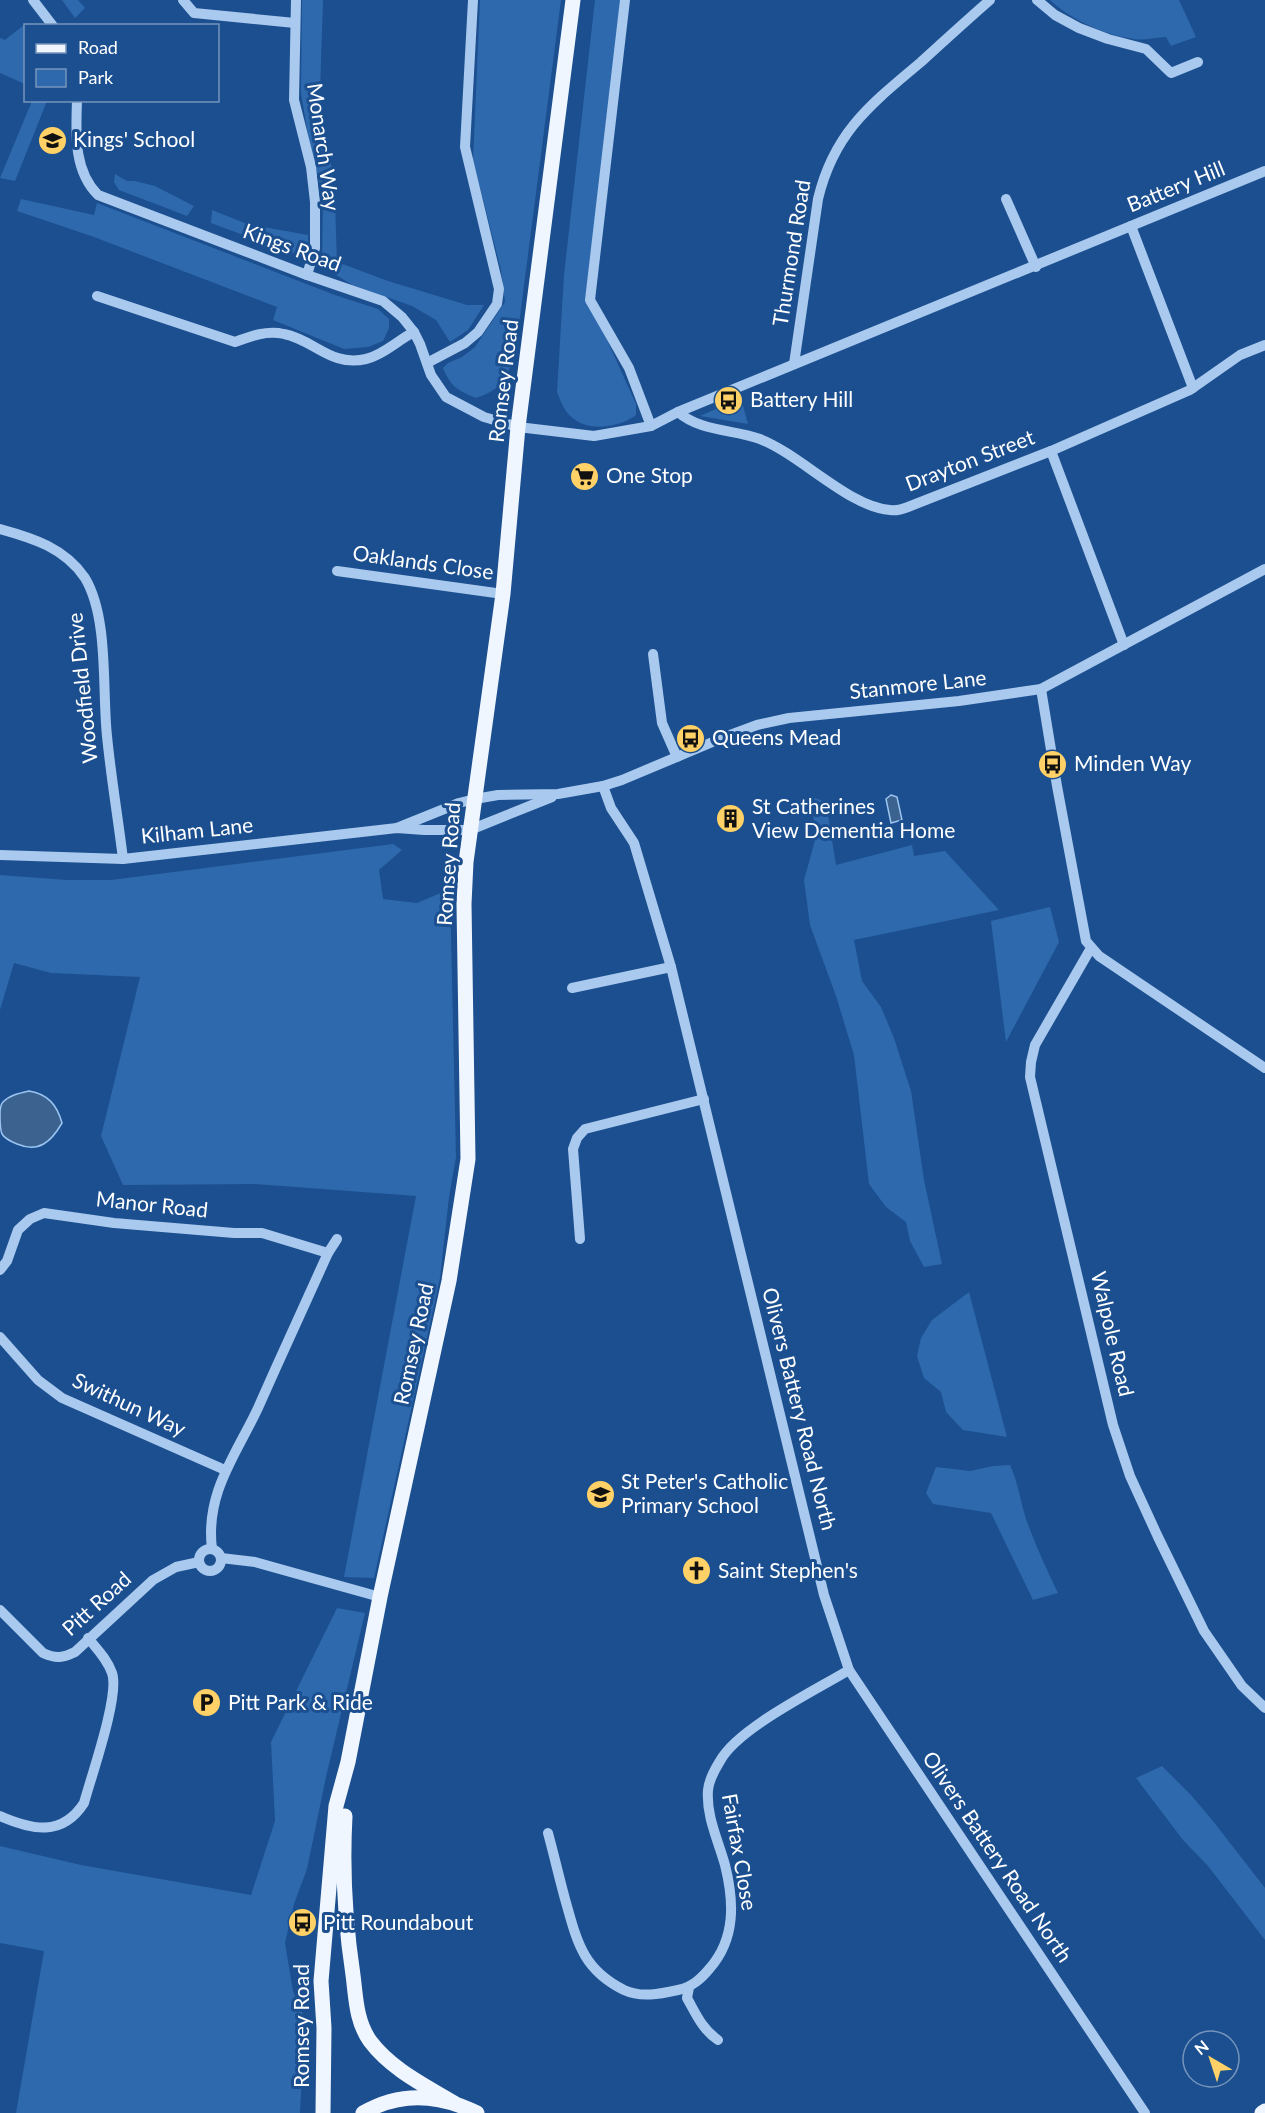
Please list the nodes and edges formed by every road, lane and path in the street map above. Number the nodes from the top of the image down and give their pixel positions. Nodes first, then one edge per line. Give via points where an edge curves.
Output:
1 (33, 0) edge
2 (183, 0) edge
3 (296, 0) edge
4 (473, 0) edge
5 (573, 0) edge
6 (625, 0) edge
7 (990, 0) edge
8 (1037, 0) edge
9 (295, 23) junction
10 (51, 24) edge
11 (1198, 62) dead end
12 (77, 102) edge
13 (1265, 171) edge
14 (1006, 199) dead end
15 (1131, 226) junction
16 (1036, 267) junction
17 (307, 275) junction
18 (97, 296) dead end
19 (414, 332) junction
20 (1265, 345) edge
21 (427, 363) junction
22 (794, 364) junction
23 (1193, 388) junction
24 (678, 412) junction
25 (651, 426) junction
26 (518, 427) junction
27 (1051, 451) junction
28 (0, 529) edge
29 (1265, 569) edge
30 (337, 571) dead end
31 (503, 594) junction
32 (1124, 645) junction
33 (653, 654) dead end
34 (1041, 689) junction
35 (677, 757) junction
36 (603, 786) junction
37 (558, 794) junction
38 (475, 799) junction
39 (398, 828) junction
40 (470, 830) junction
41 (0, 855) edge
42 (123, 859) junction
43 (1090, 948) junction
44 (671, 968) junction
45 (572, 988) dead end
46 (1265, 1068) edge
47 (704, 1099) junction
48 (337, 1239) dead end
49 (580, 1239) dead end
50 (328, 1253) junction
51 (0, 1270) edge
52 (0, 1336) edge
53 (225, 1470) junction
54 (212, 1549) junction
55 (221, 1558) junction
56 (199, 1562) junction
57 (380, 1597) junction
58 (0, 1610) edge
59 (88, 1638) junction
60 (849, 1670) junction
61 (1264, 1705) edge
62 (348, 1762) junction
63 (0, 1816) edge
64 (548, 1833) dead end
65 (689, 1988) junction
66 (718, 2040) dead end
67 (454, 2103) junction
68 (323, 2113) edge
69 (363, 2113) edge
70 (476, 2113) edge
71 (1145, 2113) edge

1 - 10 street
2 - 9 street via 194,13
3 - 9 street, Monarch Way
4 - 21 street via 465,147 499,289 497,304 478,332
5 - 26 main road, Romsey Road
6 - 25 street via 590,300 629,368
7 - 22 street, Thurmond Road via 856,119 834,154 818,199
8 - 11 street via 1079,28 1146,49 1171,73
9 - 17 street, Monarch Way via 294,100 311,167 315,202 315,248
12 - 17 street, Kings Road via 80,165 98,195
13 - 15 street, Battery Hill
14 - 16 street
15 - 16 street, Battery Hill
15 - 23 street
16 - 22 street, Battery Hill
17 - 19 street, Kings Road via 383,301
18 - 19 street via 235,342 256,334 287,334 349,362 368,358
19 - 21 street, Kings Road
20 - 23 street, Drayton Street via 1240,355
21 - 26 street, Kings Road via 446,398 484,417
22 - 24 street, Battery Hill
23 - 27 street, Drayton Street
24 - 25 street, Battery Hill
24 - 27 street, Drayton Street via 699,426 761,440 856,499 893,511
25 - 26 street, Battery Hill via 594,436
26 - 31 main road, Romsey Road
27 - 32 street, Drayton Street
28 - 42 street, Woodfield Drive via 54,548 75,566 92,595 98,612 106,736
29 - 32 street, Stanmore Lane
30 - 31 street, Oaklands Close
31 - 38 main road, Romsey Road
32 - 34 street, Stanmore Lane
33 - 35 street via 662,723
34 - 35 street, Stanmore Lane via 789,718 757,725
34 - 43 street via 1083,932
35 - 36 street, Stanmore Lane
36 - 37 street, Stanmore Lane
36 - 44 street, Olivers Battery Road North via 611,808 634,843
37 - 38 street, Stanmore Lane
37 - 40 street, Stanmore Lane
38 - 39 street, Kilham Lane
38 - 40 main road, Romsey Road
39 - 40 street, Kilham Lane
39 - 42 street, Kilham Lane
40 - 57 main road, Romsey Road via 464,904 468,1159 449,1281
41 - 42 street, Kilham Lane
43 - 46 street
43 - 61 street, Walpole Road via 1035,1044 1030,1077 1113,1425 1130,1476 1204,1631 1242,1686
44 - 45 street
44 - 47 street, Olivers Battery Road North
47 - 49 street via 585,1129 577,1138 573,1149
47 - 60 street, Olivers Battery Road North via 824,1595
48 - 50 street
50 - 51 street, Manor Road via 262,1233 114,1223 44,1213 18,1230
50 - 53 street via 245,1436
52 - 53 street, Swithun Way via 38,1380 62,1398
53 - 54 street via 209,1529
54 - 55 street
54 - 56 street via 202,1552
55 - 56 street via 214,1571 203,1569
55 - 57 street via 255,1562
56 - 59 street, Pitt Road via 176,1567 153,1580
57 - 62 main road, Romsey Road
58 - 59 street, Pitt Road via 52,1658 75,1652
59 - 63 street via 113,1675 112,1700 84,1803 68,1822 46,1828
60 - 65 street, Fairfax Close via 759,1724 721,1758 708,1787 708,1806 725,1865 731,1923 716,1961
60 - 71 street, Olivers Battery Road North
62 - 67 main road, Romsey Road via 342,1858 358,2015 368,2039 382,2055 409,2077
62 - 68 main road, Romsey Road via 336,1806 321,1981
64 - 65 street via 574,1935 601,1976 631,1993 646,1995
65 - 66 street via 687,1998 701,2024
67 - 69 main road via 423,2096 379,2104
67 - 70 main road

